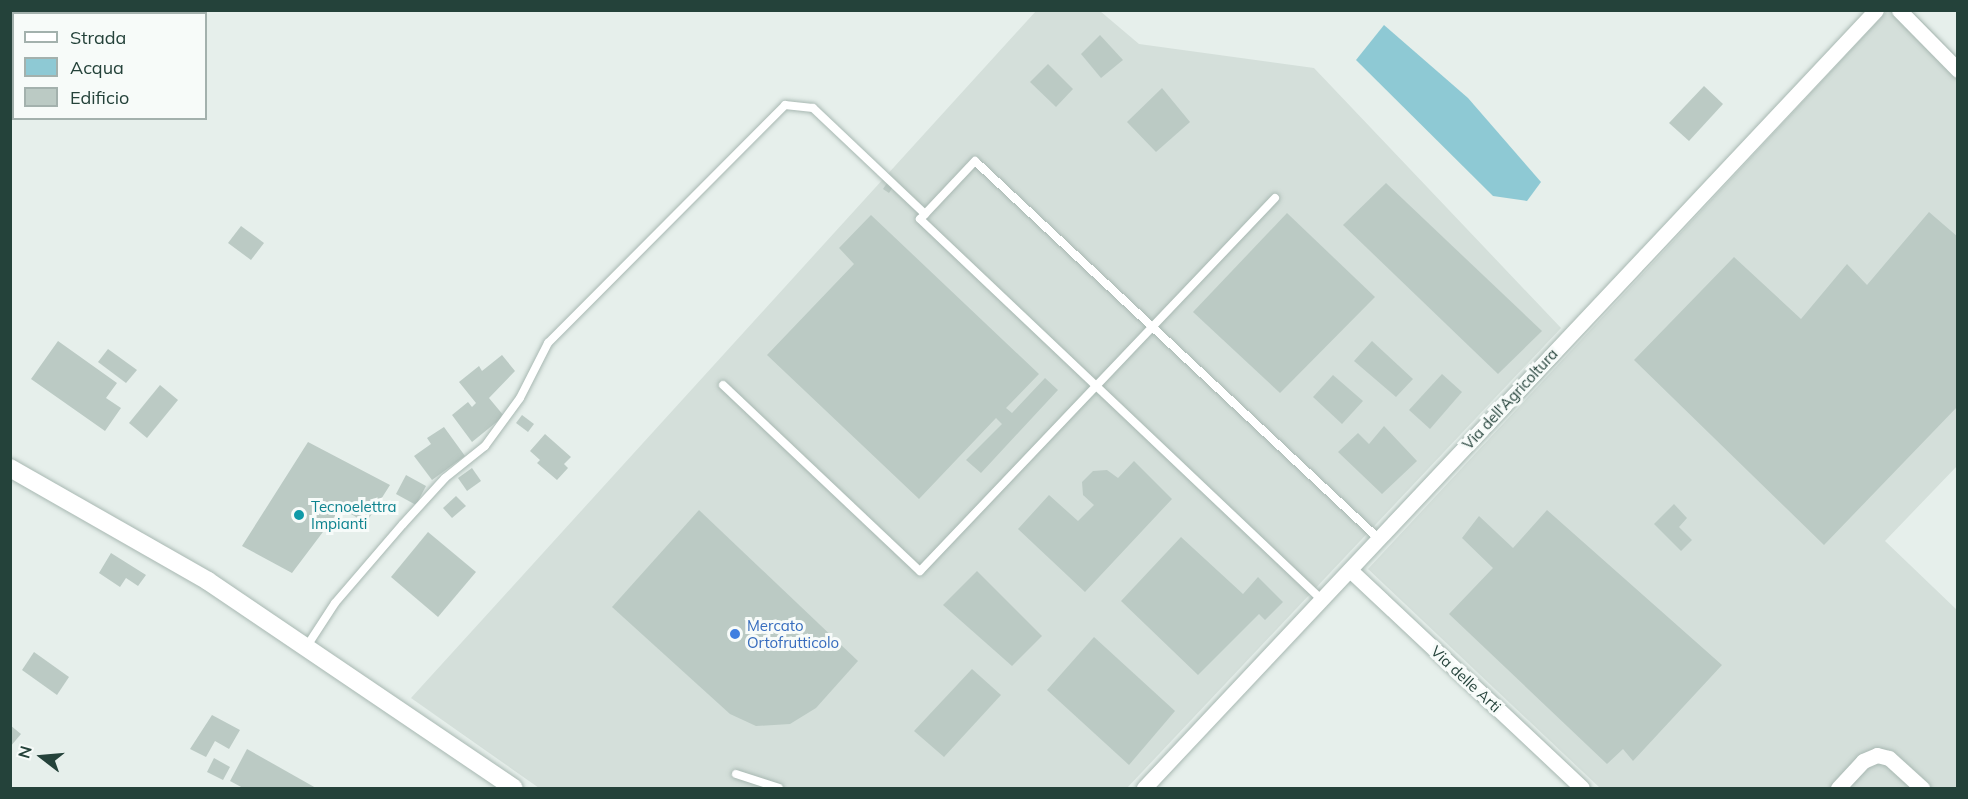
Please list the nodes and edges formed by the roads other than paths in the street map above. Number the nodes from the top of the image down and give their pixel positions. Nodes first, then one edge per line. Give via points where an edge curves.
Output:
1 (1876, 10) edge
2 (1899, 10) edge
3 (1958, 70) edge
4 (1275, 198) dead end
5 (925, 214) junction
6 (1151, 326) junction
7 (723, 385) dead end
8 (1095, 385) junction
9 (10, 468) edge
10 (1379, 539) junction
11 (1350, 570) junction
12 (1322, 600) junction
13 (306, 647) junction
14 (736, 774) dead end
15 (514, 789) edge
16 (779, 789) edge
17 (1144, 789) edge
18 (1582, 789) edge
19 (1838, 789) edge
20 (1922, 789) edge

1 - 10 street, Via dell'Agricoltura
2 - 3 street
4 - 6 lane
5 - 6 lane via 975,161
5 - 8 lane via 920,219
5 - 13 lane via 813,108 785,105 548,343 520,398 485,446 444,478 403,524 335,603
6 - 8 lane
6 - 10 lane
7 - 8 lane via 920,571
8 - 12 lane
9 - 13 main road via 208,581
10 - 11 street, Via dell'Agricoltura
11 - 12 street, Via dell'Agricoltura
11 - 18 street, Via delle Arti
12 - 17 street, Via dell'Agricoltura
13 - 15 main road
14 - 16 lane
19 - 20 street via 1863,761 1877,755 1889,758

